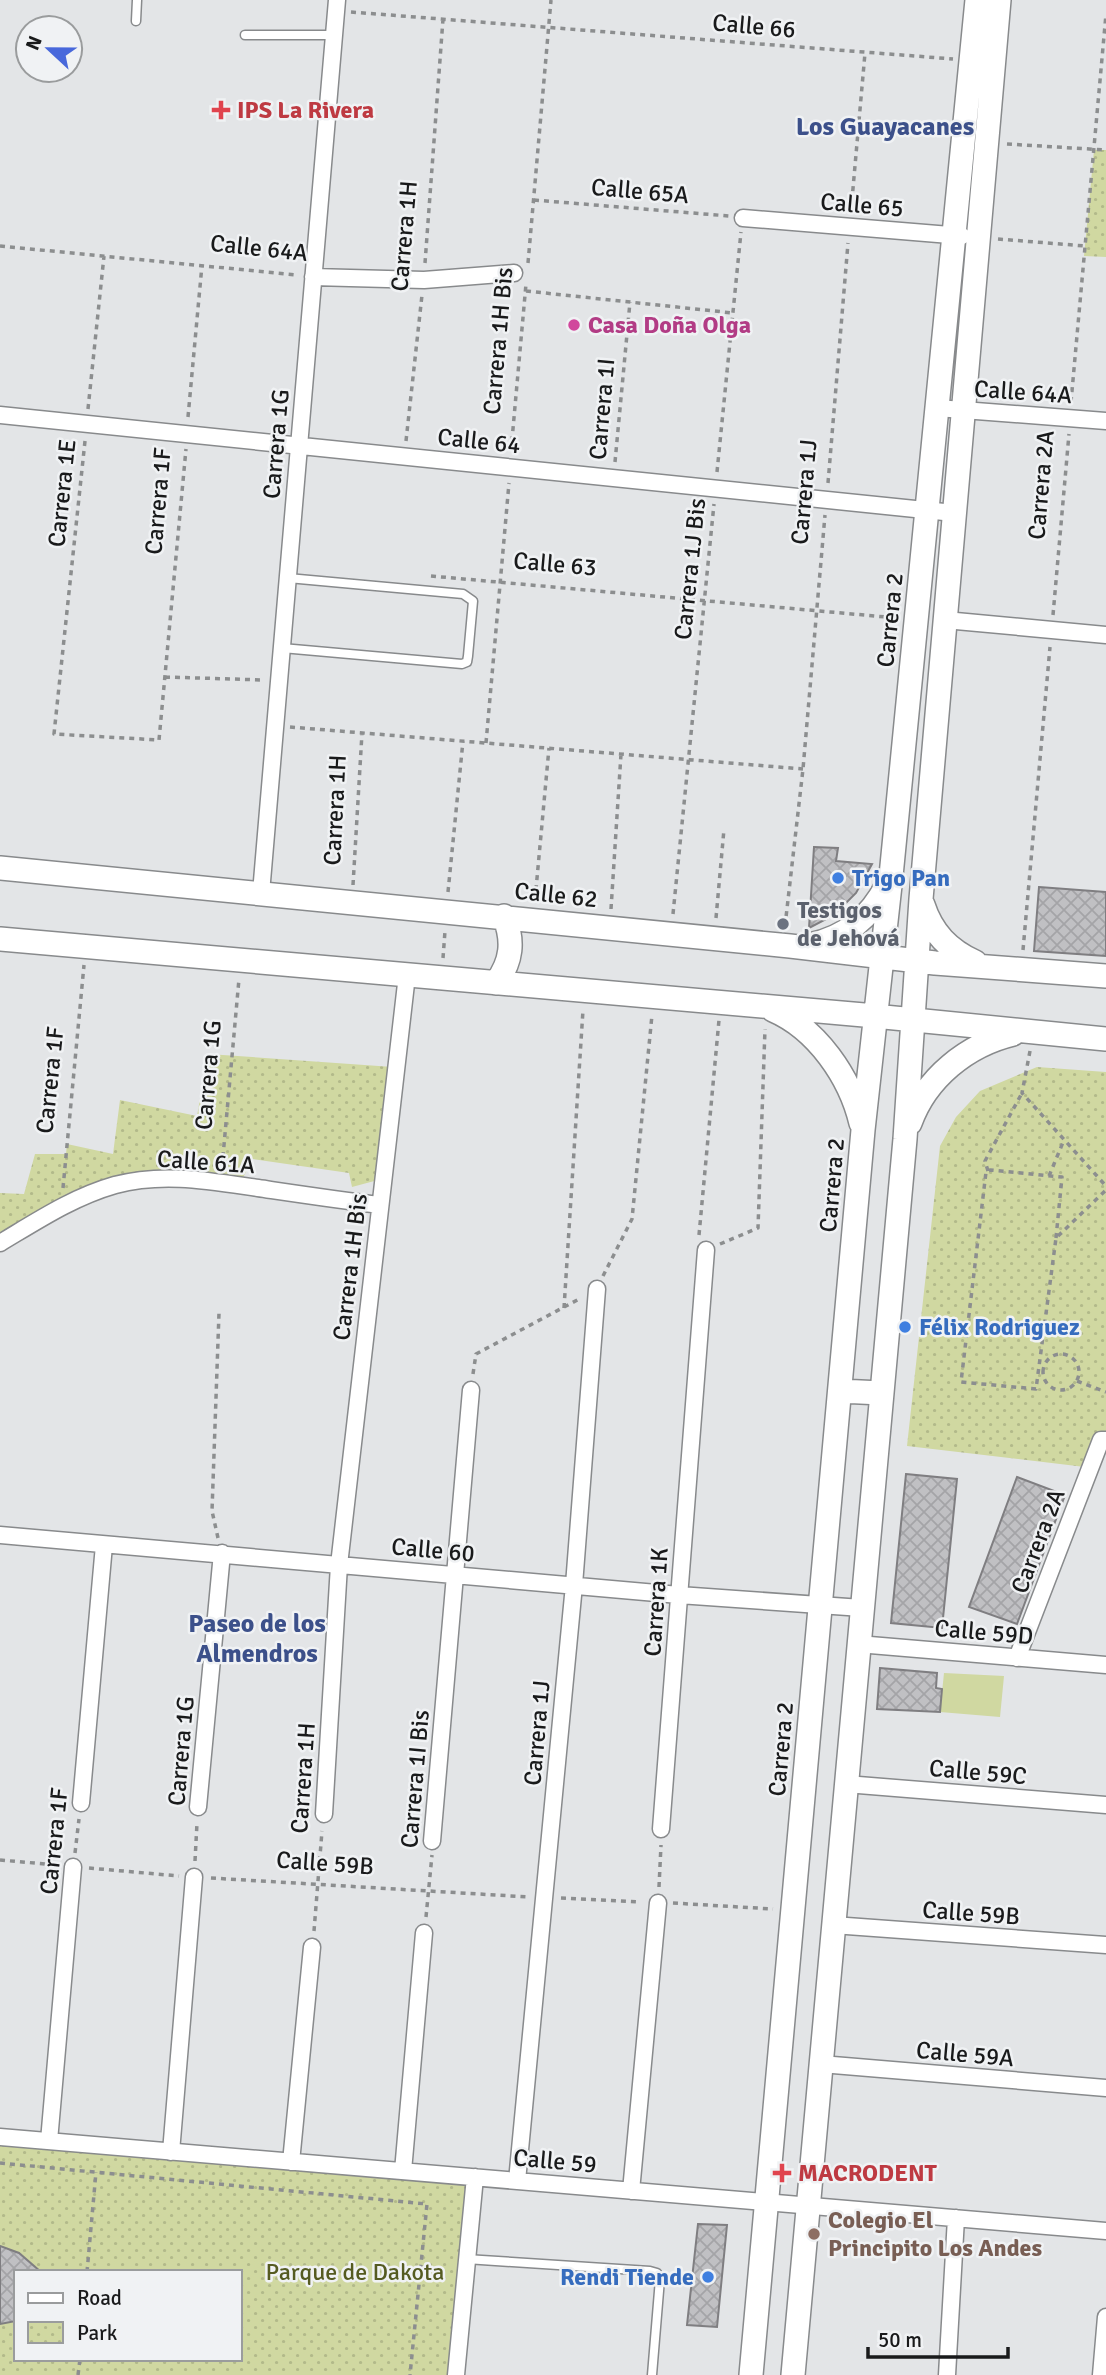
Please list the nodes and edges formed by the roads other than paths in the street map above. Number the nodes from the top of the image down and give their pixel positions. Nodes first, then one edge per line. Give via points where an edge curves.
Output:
1 (137, 0) edge
2 (976, 0) edge
3 (999, 0) edge
4 (336, 5) edge
5 (136, 21) dead end
6 (244, 35) dead end
7 (334, 35) junction
8 (743, 218) road end
9 (954, 235) junction
10 (978, 237) junction
11 (523, 272) road end
12 (313, 276) junction
13 (937, 408) junction
14 (963, 410) junction
15 (0, 415) edge
16 (1106, 421) edge
17 (299, 446) junction
18 (927, 510) junction
19 (954, 513) junction
20 (288, 578) junction
21 (945, 620) junction
22 (1106, 635) edge
23 (282, 648) junction
24 (0, 868) edge
25 (891, 876) junction
26 (261, 893) junction
27 (921, 899) junction
28 (504, 916) junction
29 (0, 939) edge
30 (787, 940) junction
31 (883, 957) junction
32 (918, 961) junction
33 (988, 967) junction
34 (407, 975) junction
35 (1106, 976) edge
36 (496, 983) junction
37 (766, 1015) junction
38 (876, 1016) junction
39 (914, 1020) junction
40 (1106, 1039) edge
41 (1027, 1042) junction
42 (863, 1130) junction
43 (905, 1139) junction
44 (380, 1206) junction
45 (0, 1243) edge
46 (706, 1250) road end
47 (597, 1289) road end
48 (471, 1390) road end
49 (840, 1391) junction
50 (881, 1393) junction
51 (1104, 1440) edge
52 (0, 1535) edge
53 (104, 1545) junction
54 (222, 1553) junction
55 (339, 1564) junction
56 (454, 1576) junction
57 (574, 1585) junction
58 (680, 1595) junction
59 (820, 1604) junction
60 (862, 1608) junction
61 (858, 1644) junction
62 (1017, 1658) junction
63 (1106, 1665) edge
64 (846, 1784) junction
65 (81, 1803) road end
66 (1106, 1805) edge
67 (198, 1807) road end
68 (324, 1814) road end
69 (662, 1829) road end
70 (432, 1841) road end
71 (73, 1867) road end
72 (194, 1877) road end
73 (658, 1903) road end
74 (834, 1925) junction
75 (424, 1933) road end
76 (1106, 1945) edge
77 (312, 1947) road end
78 (821, 2064) junction
79 (1106, 2088) edge
80 (0, 2137) edge
81 (49, 2141) junction
82 (171, 2152) junction
83 (291, 2162) junction
84 (403, 2171) junction
85 (475, 2177) junction
86 (517, 2181) junction
87 (631, 2191) junction
88 (767, 2202) junction
89 (808, 2206) junction
90 (956, 2218) junction
91 (1106, 2231) edge
92 (466, 2259) junction
93 (1106, 2317) edge
94 (456, 2375) edge
95 (652, 2375) edge
96 (751, 2375) edge
97 (793, 2375) edge
98 (947, 2375) edge
99 (1101, 2375) edge

1 - 5 lane
2 - 9 street, Carrera 2
3 - 10 street
4 - 7 street, Carrera 1G
6 - 7 lane
7 - 12 street, Carrera 1G
8 - 9 street, Calle 65
9 - 10 street, Calle 65
9 - 13 street, Carrera 2
10 - 14 street
11 - 12 street, Calle 64A via 424,280
12 - 17 street, Carrera 1G
13 - 14 street, Calle 64A
13 - 18 street, Carrera 2
14 - 16 street, Calle 64A
14 - 19 street
15 - 17 street, Calle 64
17 - 18 street, Calle 64
17 - 20 street, Carrera 1G
18 - 19 street, Calle 64
18 - 25 street, Carrera 2
19 - 21 street
20 - 23 street, Carrera 1G
20 - 23 lane via 463,594 473,601 467,662 462,664
21 - 22 street
21 - 27 street
23 - 26 street, Carrera 1G
24 - 26 street, Calle 62
25 - 30 street via 873,909 844,933 818,943
25 - 31 street, Carrera 2
26 - 28 street, Calle 62
27 - 32 street
27 - 33 street via 941,940 958,954
28 - 30 street, Calle 62
28 - 36 street via 511,951
29 - 34 street
30 - 31 street, Calle 62
31 - 32 street, Calle 62
31 - 38 street, Carrera 2
32 - 33 street, Calle 62
32 - 39 street
33 - 35 street, Calle 62
34 - 36 street
34 - 44 street, Carrera 1H Bis
36 - 37 street
37 - 38 street
37 - 42 street via 785,1015 829,1056 850,1091
38 - 39 street
38 - 42 street, Carrera 2
39 - 41 street
39 - 43 street
40 - 41 street
41 - 43 street via 1001,1037 958,1059 924,1095
42 - 49 street, Carrera 2
43 - 50 street
44 - 45 street, Calle 61A via 221,1182 180,1178 132,1181 61,1207
44 - 55 street, Carrera 1H Bis
46 - 58 street, Carrera 1K
47 - 57 street, Carrera 1J
48 - 56 street, Carrera 1I Bis
49 - 50 street
49 - 59 street, Carrera 2
50 - 60 street
51 - 62 street, Carrera 2A
52 - 53 street, Calle 60
53 - 54 street, Calle 60
53 - 65 street, Carrera 1F
54 - 55 street, Calle 60
54 - 67 street, Carrera 1G
55 - 56 street, Calle 60
55 - 68 street, Carrera 1H
56 - 57 street, Calle 60
56 - 70 street, Carrera 1I Bis
57 - 58 street, Calle 60
57 - 86 street, Carrera 1J
58 - 59 street, Calle 60
58 - 69 street, Carrera 1K
59 - 60 street, Calle 60
59 - 88 street, Carrera 2
60 - 61 street
61 - 62 street, Calle 59D
61 - 64 street
62 - 63 street, Calle 59D
64 - 66 street, Calle 59C
64 - 74 street
71 - 81 street, Carrera 1F
72 - 82 street
73 - 87 street
74 - 76 street, Calle 59B
74 - 78 street
75 - 84 street
77 - 83 street
78 - 79 street, Calle 59A
78 - 89 street
80 - 81 street, Calle 59
81 - 82 street, Calle 59
82 - 83 street, Calle 59
83 - 84 street, Calle 59
84 - 85 street, Calle 59
85 - 86 street, Calle 59
85 - 92 street
86 - 87 street, Calle 59
87 - 88 street, Calle 59
88 - 89 street, Calle 59
88 - 96 street, Carrera 2
89 - 90 street, Calle 59
89 - 97 street
90 - 91 street, Calle 59
90 - 98 street
92 - 94 street
92 - 95 lane via 657,2273
93 - 99 street

